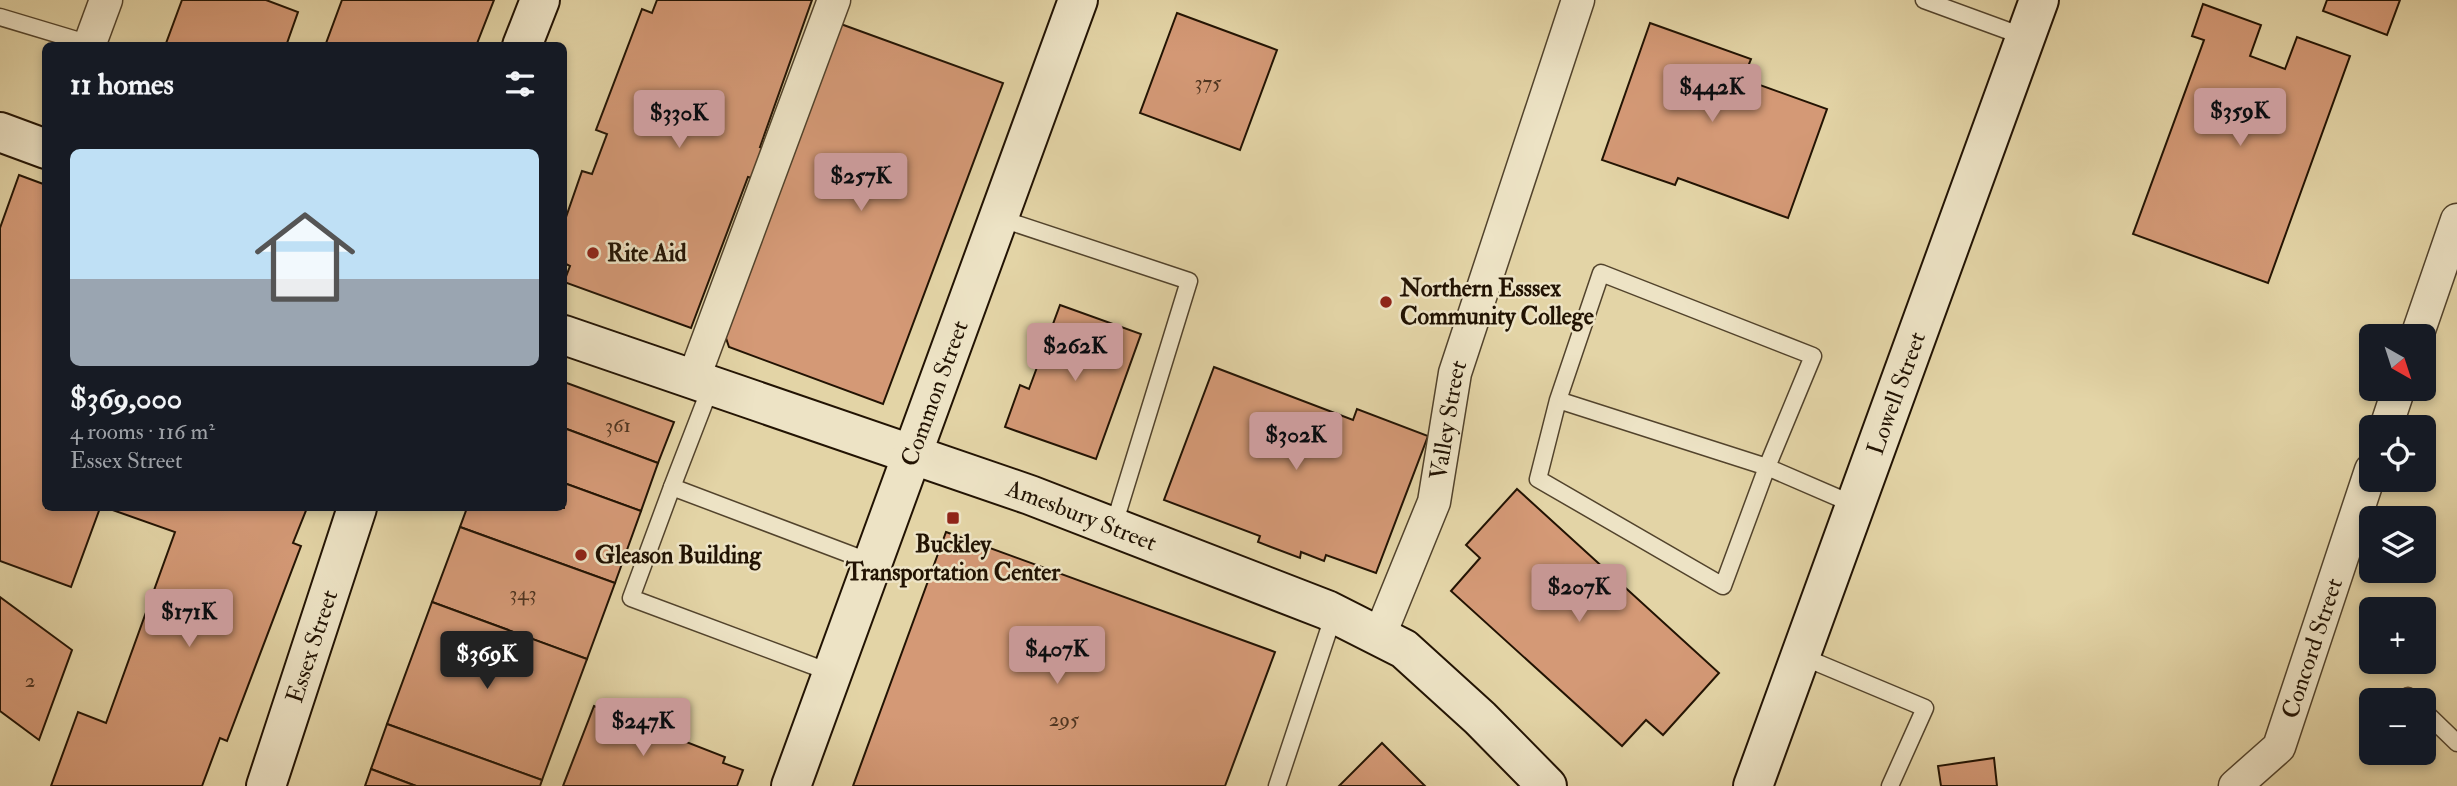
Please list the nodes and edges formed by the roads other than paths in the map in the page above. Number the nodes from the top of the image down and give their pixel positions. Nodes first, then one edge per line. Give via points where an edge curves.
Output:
1 (106, 0) edge
2 (540, 0) edge
3 (834, 0) edge
4 (1078, 0) edge
5 (1578, 0) edge
6 (1924, 0) edge
7 (2039, 0) edge
8 (0, 17) edge
9 (2025, 37) junction
10 (79, 42) edge
11 (90, 42) edge
12 (524, 42) edge
13 (0, 132) edge
14 (42, 148) edge
15 (999, 218) junction
16 (2457, 220) edge
17 (2421, 324) edge
18 (567, 336) edge
19 (702, 383) junction
20 (1558, 400) junction
21 (912, 455) junction
22 (1767, 467) junction
23 (672, 487) junction
24 (2364, 492) edge
25 (1855, 505) junction
26 (356, 511) edge
27 (1113, 528) junction
28 (873, 563) junction
29 (1334, 614) junction
30 (1379, 637) junction
31 (1801, 656) junction
32 (832, 673) junction
33 (2436, 723) edge
34 (2457, 743) edge
35 (266, 786) edge
36 (790, 786) edge
37 (1277, 786) edge
38 (1547, 786) edge
39 (1753, 786) edge
40 (1890, 786) edge
41 (2235, 786) edge

1 - 11 street
2 - 12 main road
3 - 19 street
4 - 15 main road, Common Street
5 - 30 street, Valley Street via 1455,373 1434,502
6 - 9 lane
7 - 9 main road, Lowell Street
8 - 10 lane
9 - 25 main road, Lowell Street
13 - 14 main road
15 - 21 main road, Common Street
15 - 27 lane via 1189,281
16 - 17 street
18 - 19 main road, Amesbury Street
19 - 21 main road, Amesbury Street
19 - 23 lane
20 - 22 lane
20 - 22 lane via 1538,479 1723,586
20 - 22 lane via 1601,273 1813,356
21 - 27 main road, Amesbury Street
21 - 28 main road, Common Street
22 - 25 lane
23 - 28 lane
23 - 32 lane via 631,598
24 - 41 street, Concord Street via 2279,747
25 - 31 main road, Lowell Street
26 - 35 main road, Essex Street
27 - 29 main road, Amesbury Street
28 - 32 main road, Common Street
29 - 30 main road, Amesbury Street
29 - 37 lane
30 - 38 main road, Amesbury Street via 1404,649
31 - 39 main road, Lowell Street
31 - 40 lane via 1925,708
32 - 36 main road, Common Street
33 - 34 lane

